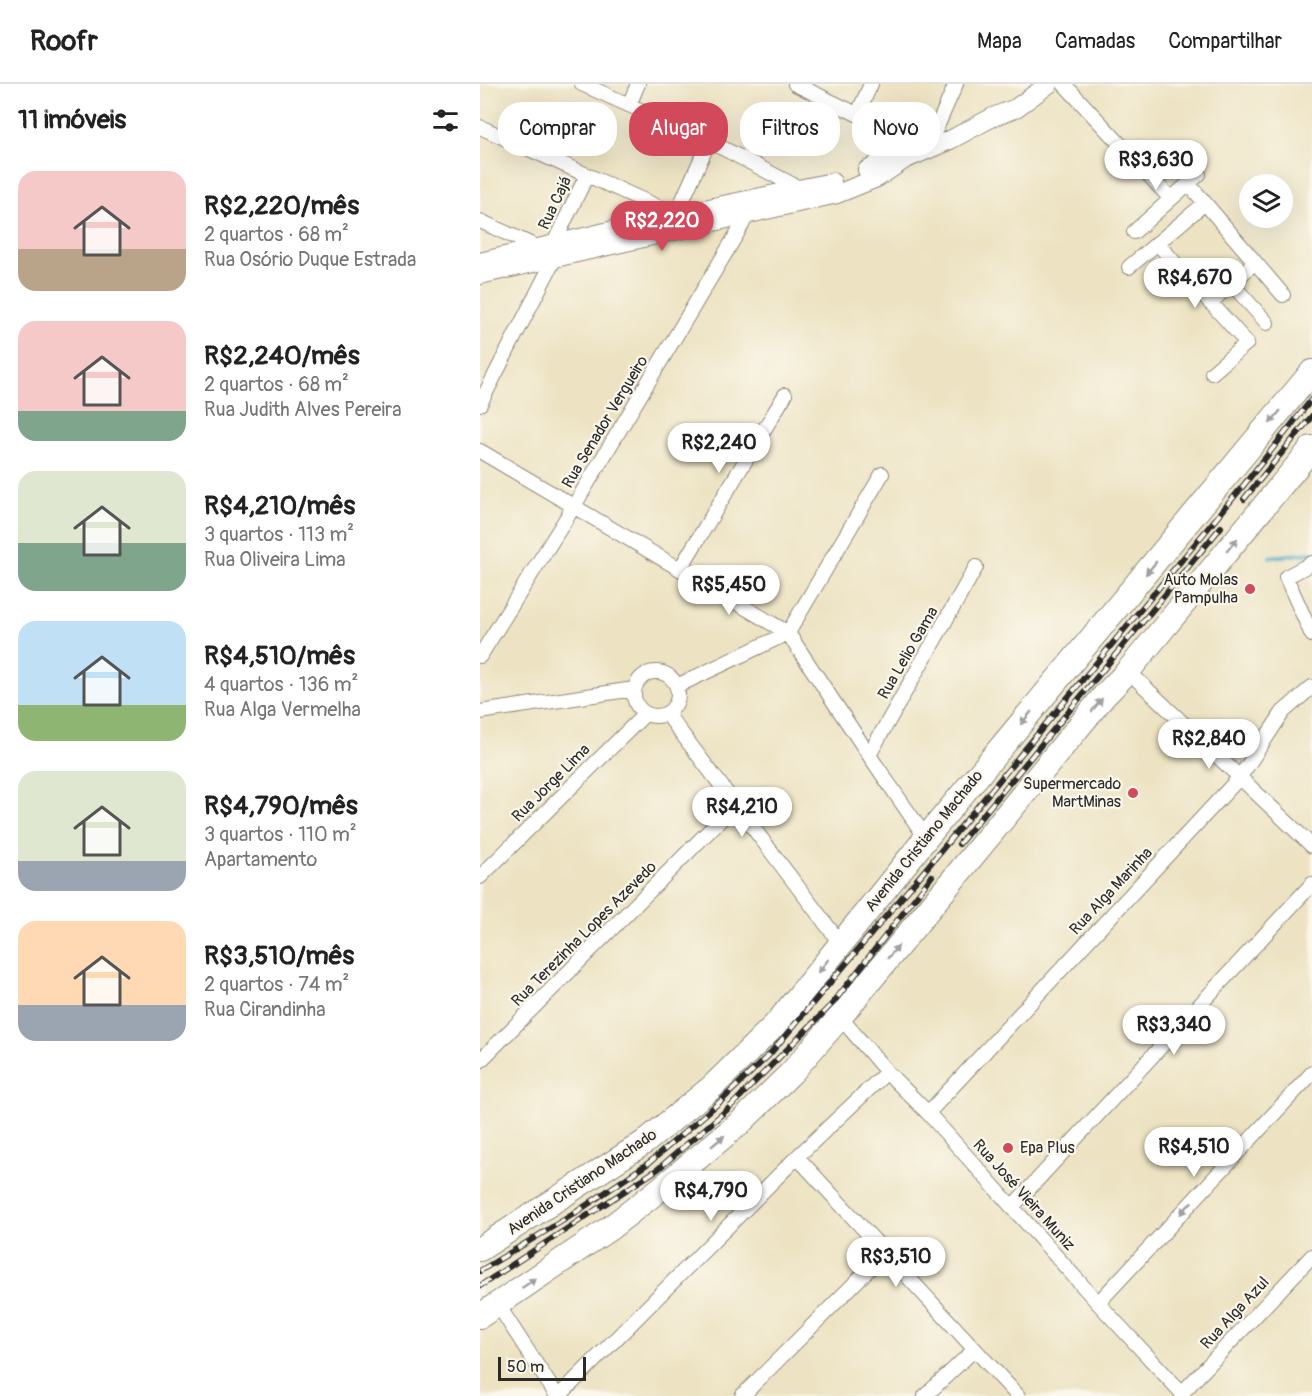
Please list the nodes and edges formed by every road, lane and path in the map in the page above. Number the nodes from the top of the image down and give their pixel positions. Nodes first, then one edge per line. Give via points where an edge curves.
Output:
1 (582, 84) edge
2 (638, 84) edge
3 (795, 84) edge
4 (871, 84) edge
5 (956, 84) edge
6 (1028, 84) edge
7 (1049, 84) edge
8 (1064, 84) edge
9 (630, 102) edge
10 (863, 102) edge
11 (629, 105) edge
12 (940, 105) edge
13 (852, 110) edge
14 (993, 117) junction
15 (480, 128) edge
16 (940, 135) edge
17 (728, 152) edge
18 (703, 156) edge
19 (899, 156) edge
20 (587, 175) junction
21 (803, 195) junction
22 (1171, 199) junction
23 (1205, 202) junction
24 (746, 208) junction
25 (480, 221) edge
26 (678, 222) junction
27 (1134, 232) dead end
28 (1157, 243) junction
29 (550, 249) junction
30 (480, 262) edge
31 (1255, 262) junction
32 (1129, 267) dead end
33 (480, 275) edge
34 (1231, 283) junction
35 (1283, 295) dead end
36 (1210, 303) junction
37 (1267, 322) dead end
38 (1312, 372) edge
39 (1212, 373) dead end
40 (785, 395) dead end
41 (480, 404) edge
42 (1312, 448) edge
43 (480, 451) edge
44 (882, 474) dead end
45 (574, 506) junction
46 (1312, 563) edge
47 (976, 567) dead end
48 (680, 569) junction
49 (788, 633) junction
50 (1312, 635) edge
51 (480, 656) edge
52 (1128, 671) junction
53 (677, 686) junction
54 (1312, 687) edge
55 (634, 689) junction
56 (480, 712) edge
57 (645, 714) junction
58 (667, 714) junction
59 (869, 755) junction
60 (1240, 777) junction
61 (736, 804) junction
62 (926, 838) junction
63 (1312, 846) edge
64 (480, 876) edge
65 (1312, 884) edge
66 (842, 944) junction
67 (840, 1017) junction
68 (480, 1061) edge
69 (887, 1072) junction
70 (1312, 1073) edge
71 (928, 1113) junction
72 (797, 1157) junction
73 (1012, 1207) junction
74 (480, 1249) edge
75 (885, 1253) junction
76 (1312, 1256) edge
77 (1098, 1303) junction
78 (489, 1310) edge
79 (975, 1349) junction
80 (1182, 1395) edge
81 (558, 1396) edge
82 (742, 1396) edge
83 (925, 1396) edge
84 (1018, 1396) edge

1 - 11 street
2 - 9 street
3 - 13 street
4 - 10 street
5 - 12 street
6 - 14 street
7 - 14 street via 1016,108
8 - 22 street
14 - 16 street
15 - 20 street
17 - 21 street
18 - 26 street
19 - 21 street via 877,178 837,194
20 - 26 street
20 - 29 street, Rua Cajá
21 - 24 street
22 - 23 street via 1194,179
22 - 27 street
23 - 28 street
23 - 31 street
24 - 26 street
24 - 45 street, Rua Senador Vergueiro via 735,237
25 - 29 street
26 - 29 street
28 - 32 street
28 - 36 street
29 - 30 street
29 - 33 street
29 - 41 street, Rua Cajá
31 - 34 street
31 - 35 street
34 - 36 street
34 - 37 street
36 - 39 street via 1247,343
38 -> 62 highway, Avenida Cristiano Machado
40 - 48 street
52 -> 42 highway
43 - 45 street
44 - 49 street
45 - 48 street
45 - 51 street, Rua Senador Vergueiro
46 - 50 street via 1286,577
47 - 59 street, Rua Lelio Gama
48 - 49 street
49 - 53 street
49 - 59 street
52 - 60 street
67 -> 52 highway
53 - 55 street via 668,675 655,672 642,677
53 - 58 street via 676,705
54 - 60 street, Rua Alga Marinha via 1283,712
55 - 56 street
55 - 57 street via 636,703
57 - 58 street
57 - 64 street, Rua Jorge Lima
58 - 61 street
59 - 62 street
60 - 63 street
60 - 71 street, Rua Alga Marinha
61 - 66 street
61 - 68 street, Rua Terezinha Lopes Azevedo
62 - 66 highway, Avenida Cristiano Machado
65 - 73 street
66 -> 74 highway, Avenida Cristiano Machado via 778,1022 704,1094 645,1142
67 - 69 street, Rua José Vieira Muniz
78 -> 67 highway via 610,1228 741,1122
69 - 71 street, Rua José Vieira Muniz
69 - 72 street
70 -> 77 street
71 - 73 street, Rua José Vieira Muniz
72 - 75 street
72 - 81 street
73 - 77 street, Rua José Vieira Muniz
75 - 79 street
75 - 82 street
76 - 80 street, Rua Alga Azul
77 - 80 street, Rua José Vieira Muniz
78 - 81 street
79 - 83 street
79 - 84 street

